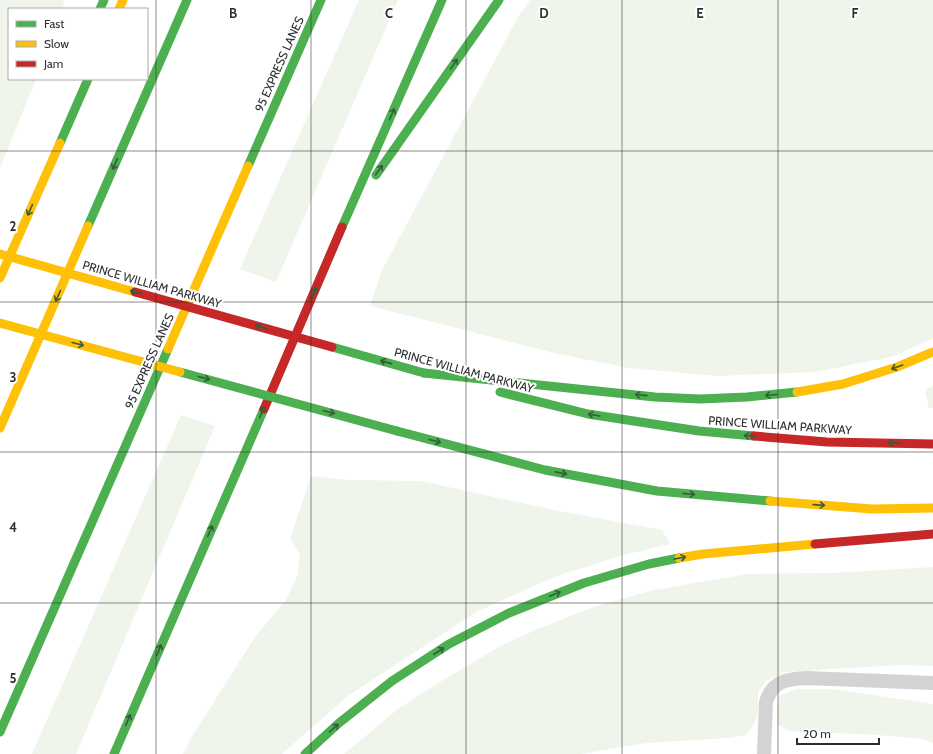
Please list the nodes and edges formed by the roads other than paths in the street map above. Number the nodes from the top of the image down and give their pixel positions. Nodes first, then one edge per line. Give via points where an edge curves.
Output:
1 (187, 0) edge
2 (197, 0) edge
3 (321, 0) edge
4 (442, 0) edge
5 (499, 0) edge
6 (88, 80) edge
7 (69, 101) dead end
8 (126, 141) junction
9 (46, 174) junction
10 (348, 214) junction
11 (0, 254) edge
12 (0, 278) edge
13 (0, 323) edge
14 (933, 352) edge
15 (424, 373) junction
16 (0, 428) edge
17 (933, 444) edge
18 (933, 508) edge
19 (933, 534) edge
20 (933, 683) edge
21 (0, 732) edge
22 (114, 754) edge
23 (305, 754) edge
24 (764, 754) edge

1 - 8 highway
2 - 8 highway
3 - 21 highway, 95 EXPRESS LANES
10 -> 4 highway
10 -> 5 highway
6 - 9 highway
7 - 9 highway
8 -> 16 highway
9 -> 12 highway
22 -> 10 highway
15 -> 11 highway, PRINCE WILLIAM PARKWAY, bridge
13 -> 18 highway, bridge via 545,470 657,491 872,509
14 -> 15 highway via 897,367 843,384 794,393 700,399 655,397
17 -> 15 highway, PRINCE WILLIAM PARKWAY via 827,442 699,431 588,414
23 -> 19 highway via 392,681 449,644 509,613 584,583 649,564 703,554
20 - 24 lane via 806,678 793,678 783,682 768,693

